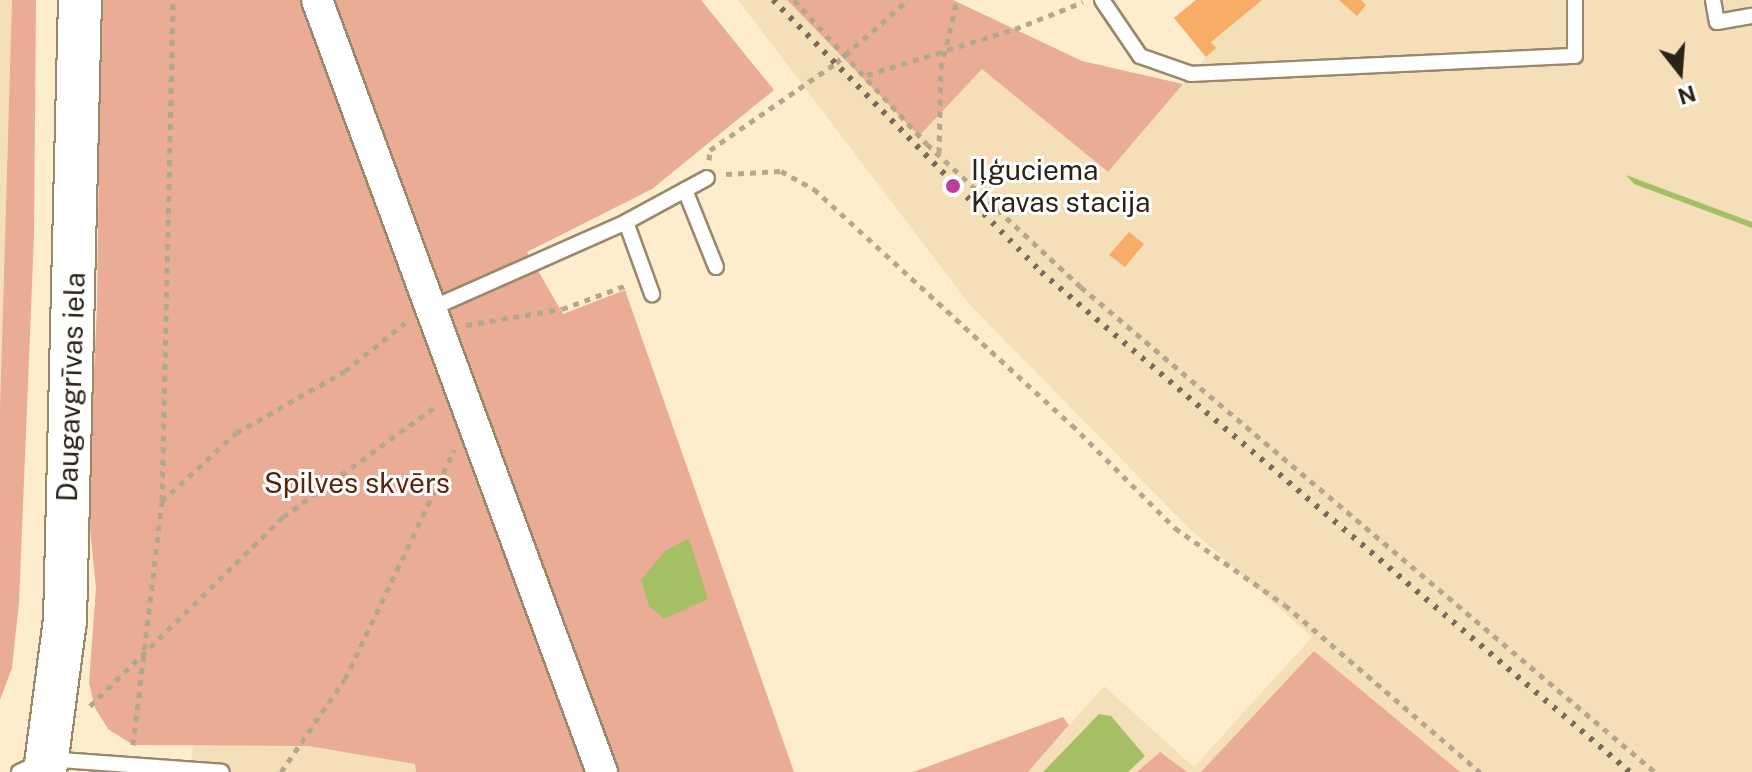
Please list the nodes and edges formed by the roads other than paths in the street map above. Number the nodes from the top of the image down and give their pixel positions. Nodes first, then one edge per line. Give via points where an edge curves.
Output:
1 (80, 0) edge
2 (317, 0) edge
3 (1102, 0) edge
4 (1575, 0) edge
5 (1713, 0) edge
6 (1752, 16) edge
7 (707, 178) road end
8 (685, 190) junction
9 (626, 222) junction
10 (716, 267) dead end
11 (652, 294) dead end
12 (425, 322) junction
13 (37, 768) edge
14 (190, 771) edge
15 (222, 772) edge
16 (602, 772) edge

1 - 13 main road, Daugavgrīvas iela via 65,621
2 - 12 street
3 - 4 lane via 1140,56 1191,74 1575,56
5 - 6 lane via 1717,22
7 - 8 lane
8 - 9 lane
8 - 10 lane
9 - 11 lane
9 - 12 lane
12 - 16 street via 459,384
13 - 14 lane via 131,765
14 - 15 lane

